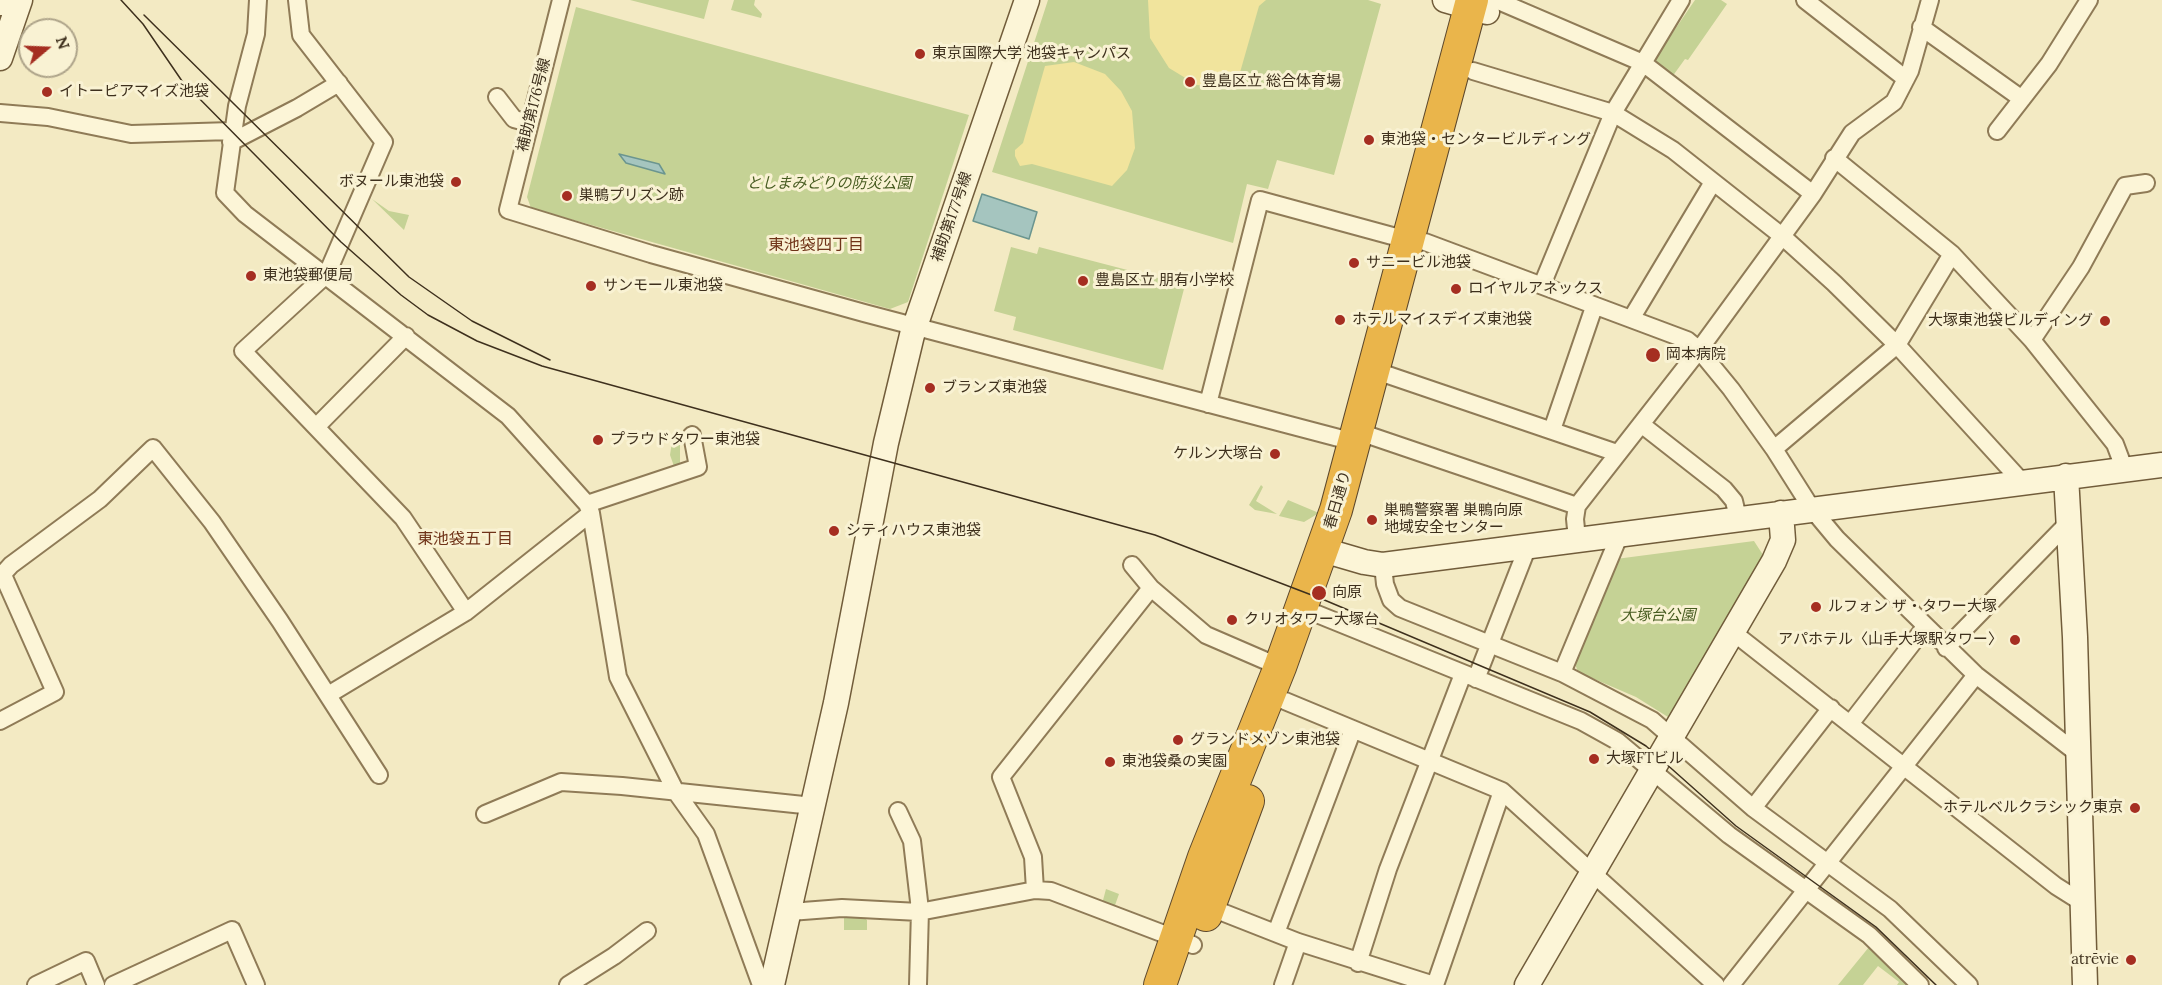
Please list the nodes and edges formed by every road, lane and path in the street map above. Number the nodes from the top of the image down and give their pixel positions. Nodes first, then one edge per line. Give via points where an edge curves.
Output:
1 (20, 0) edge
2 (258, 0) edge
3 (297, 0) edge
4 (561, 0) edge
5 (1027, 0) edge
6 (1681, 0) edge
7 (1805, 0) edge
8 (1930, 0) edge
9 (2089, 0) edge
10 (1477, 3) edge
11 (1921, 27) junction
12 (0, 58) edge
13 (1643, 63) junction
14 (1473, 71) junction
15 (1906, 78) junction
16 (339, 83) junction
17 (497, 97) dead end
18 (2022, 99) junction
19 (1613, 113) junction
20 (0, 114) edge
21 (529, 123) junction
22 (1997, 131) dead end
23 (232, 136) junction
24 (1834, 158) junction
25 (1713, 182) junction
26 (2146, 183) dead end
27 (1813, 194) junction
28 (1782, 236) junction
29 (1416, 241) junction
30 (1952, 254) junction
31 (327, 274) junction
32 (1542, 285) junction
33 (1594, 307) junction
34 (1631, 319) junction
35 (915, 327) junction
36 (406, 336) junction
37 (2032, 340) junction
38 (1897, 345) junction
39 (1699, 350) junction
40 (1388, 375) junction
41 (1208, 404) junction
42 (1641, 424) junction
43 (317, 426) junction
44 (1552, 430) junction
45 (692, 435) dead end
46 (1362, 439) junction
47 (1774, 449) junction
48 (1617, 453) junction
49 (2156, 465) edge
50 (2124, 468) junction
51 (2066, 476) junction
52 (2022, 482) junction
53 (1577, 506) junction
54 (589, 509) junction
55 (1812, 509) junction
56 (1781, 513) junction
57 (1738, 518) junction
58 (2070, 521) junction
59 (1620, 534) junction
60 (1577, 539) junction
61 (1528, 546) junction
62 (1331, 552) junction
63 (1132, 565) dead end
64 (1383, 565) junction
65 (1, 576) edge
66 (1151, 588) junction
67 (466, 612) junction
68 (1317, 614) junction
69 (1925, 627) junction
70 (1734, 633) junction
71 (1488, 644) junction
72 (1946, 648) junction
73 (1280, 667) junction
74 (1562, 674) junction
75 (1976, 675) junction
76 (1469, 677) junction
77 (328, 694) junction
78 (1285, 701) junction
79 (1831, 708) junction
80 (0, 721) edge
81 (1850, 724) junction
82 (1353, 729) junction
83 (1672, 736) junction
84 (2077, 753) junction
85 (1429, 760) junction
86 (1904, 766) junction
87 (1654, 770) junction
88 (379, 775) dead end
89 (1502, 791) junction
90 (676, 792) junction
91 (813, 806) junction
92 (1753, 808) junction
93 (898, 812) dead end
94 (485, 814) dead end
95 (1827, 862) junction
96 (1592, 873) junction
97 (1035, 890) junction
98 (1806, 891) junction
99 (2083, 903) junction
100 (1209, 907) junction
101 (790, 912) junction
102 (919, 912) junction
103 (647, 931) dead end
104 (1276, 933) junction
105 (1298, 942) junction
106 (1185, 943) junction
107 (1358, 963) junction
108 (36, 985) edge
109 (96, 985) edge
110 (113, 985) edge
111 (256, 985) edge
112 (568, 985) edge
113 (761, 985) edge
114 (772, 985) edge
115 (918, 985) edge
116 (1160, 985) edge
117 (1179, 985) edge
118 (1283, 985) edge
119 (1435, 985) edge
120 (1527, 985) edge
121 (1716, 985) edge
122 (1731, 985) edge
123 (1920, 985) edge
124 (1969, 985) edge
125 (2085, 985) edge

1 - 12 street
2 - 23 street via 256,34
3 - 16 street via 302,35
4 - 21 street, 補助第176号線
5 - 35 street, 補助第177号線
6 - 13 street
7 - 15 street
8 - 11 street
9 - 18 street
10 - 13 street
10 - 14 highway, 春日通り
10 - 29 highway, 春日通り
11 - 15 street
11 - 18 street
13 - 19 street
13 - 27 street
14 - 19 street
14 - 29 highway, 春日通り
15 - 24 street via 1894,102 1852,133
16 - 23 street via 297,108
16 - 31 street via 384,141
17 - 21 street via 514,118
18 - 22 street
19 - 25 street via 1673,150
19 - 32 street
20 - 23 street via 48,117 131,134
21 - 35 street, 補助第176号線 via 508,210
23 - 31 street via 225,194 245,214
24 - 27 street
24 - 30 street
25 - 28 street
25 - 34 street
26 - 37 street via 2126,186 2081,267
27 - 28 street
28 - 38 street
28 - 39 street
29 - 32 street
29 - 40 highway, 春日通り
29 - 41 street via 1260,201
29 - 46 highway, 春日通り
30 - 37 street
30 - 38 street
31 - 36 street
31 - 43 street via 243,351
32 - 33 street
33 - 34 street
33 - 44 street
34 - 39 street via 1687,340
35 - 41 street
35 - 91 street, 補助第177号線 via 887,437
36 - 43 street
36 - 54 street via 508,416
37 - 50 street via 2115,444
38 - 47 street
38 - 52 street
39 - 42 street
39 - 47 street
40 - 44 street
40 - 46 highway, 春日通り
41 - 46 street
42 - 48 street
42 - 57 street via 1724,489 1734,501
43 - 67 street via 403,518
44 - 48 street
45 - 54 street via 698,467
46 - 53 street
46 - 62 highway, 春日通り
47 - 55 street
48 - 53 street
49 - 50 street
50 - 51 street
51 - 52 street
51 - 58 street
52 - 55 street
53 - 60 street
54 - 67 street
54 - 90 street via 618,677
55 - 56 street
55 - 69 street
56 - 57 street
56 - 70 street via 1780,549
57 - 59 street
58 - 72 street
58 - 84 street
59 - 60 street
59 - 74 street
60 - 61 street
61 - 64 street
61 - 71 street
62 - 64 street
62 - 68 highway, 春日通り
62 - 73 highway, 春日通り
63 - 66 street
64 - 71 street via 1391,600 1400,608
65 - 77 street via 100,499 153,448 212,522
65 - 80 street via 55,692
66 - 73 street via 1206,635
66 - 97 street via 1000,777 1033,857
67 - 77 street
68 - 76 street
68 - 78 highway, 春日通り
69 - 72 street
69 - 81 street
70 - 79 street
70 - 83 street
71 - 74 street
71 - 76 street
72 - 75 street
73 - 106 highway, 春日通り via 1208,847
74 - 83 street via 1652,720
75 - 84 street
75 - 86 street
76 - 85 street
76 - 87 street via 1581,721 1617,741
77 - 88 street
78 - 82 street
78 - 100 highway, 春日通り
79 - 81 street
79 - 92 street
81 - 86 street
82 - 85 street
82 - 104 street
83 - 87 street
83 - 92 street
84 - 99 street
85 - 89 street
85 - 107 street
86 - 95 street
86 - 99 street
87 - 96 street
87 - 98 street via 1729,835
89 - 96 street
89 - 119 street
90 - 91 street
90 - 94 street via 561,782
90 - 113 street via 706,834
91 - 101 street, 補助第177号線
92 - 95 street
93 - 102 street via 912,841
95 - 98 street
95 - 124 street via 1890,909
96 - 120 street
96 - 121 street
97 - 102 street
97 - 106 street via 1051,891
98 - 122 street
98 - 123 street via 1869,935
99 - 125 street
100 - 104 street
100 - 106 highway, 春日通り
101 - 102 street via 842,908
101 - 114 street, 補助第177号線
102 - 115 street
103 - 112 street
104 - 105 street
105 - 107 street
105 - 118 street
106 - 116 highway, 春日通り
106 - 117 highway, 春日通り
107 - 119 street
108 - 109 street via 86,961
110 - 111 street via 232,930

